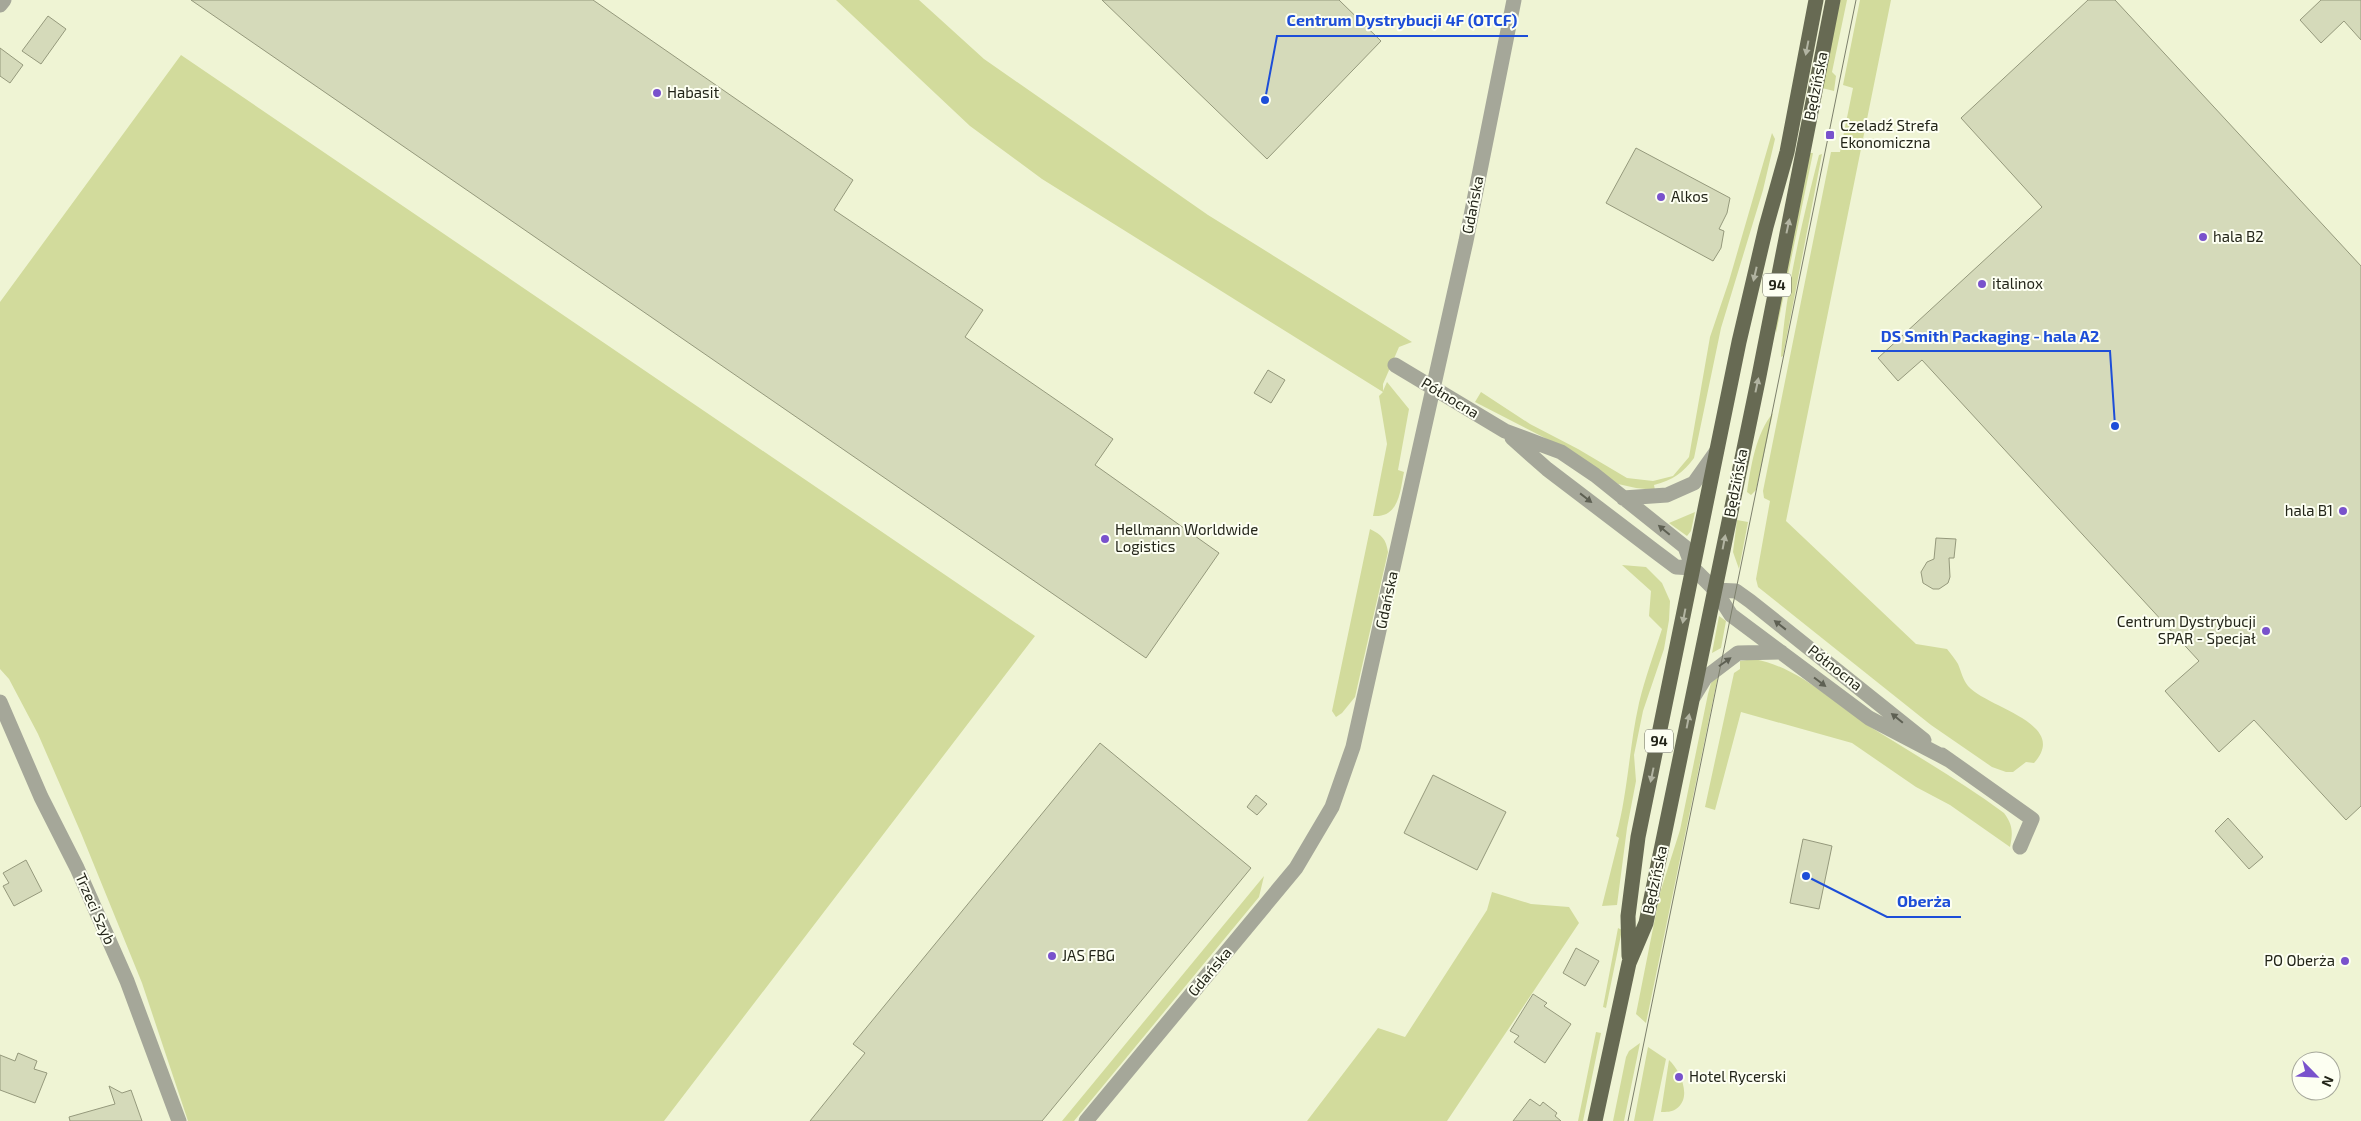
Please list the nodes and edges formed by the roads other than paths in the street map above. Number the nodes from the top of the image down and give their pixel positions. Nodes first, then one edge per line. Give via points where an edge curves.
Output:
1 (4, 0) edge
2 (1514, 0) edge
3 (1816, 0) edge
4 (1833, 0) edge
5 (0, 5) edge
6 (1395, 364) dead end
7 (1434, 388) junction
8 (1505, 431) junction
9 (1717, 451) junction
10 (1623, 498) junction
11 (1693, 568) junction
12 (1715, 590) junction
13 (1781, 652) junction
14 (1693, 697) junction
15 (0, 702) edge
16 (1949, 760) junction
17 (2020, 847) dead end
18 (1629, 963) junction
19 (179, 1121) edge
20 (1086, 1121) edge
21 (1595, 1121) edge

1 - 5 street
2 - 7 street, Gdańska
3 -> 9 main road, Będzińska / 94 via 1787,152 1764,236
12 -> 4 main road, Będzińska / 94
6 - 7 street, Północna
7 - 8 street, Północna
7 - 20 street, Gdańska via 1353,747 1332,807 1296,868
8 - 10 street, Północna via 1561,452
8 -> 11 street, Północna via 1547,469 1676,567
9 - 10 street via 1694,483 1667,495
9 - 11 main road, Będzińska / 94
11 -> 10 street, Północna via 1685,547
11 - 12 street, Północna
11 -> 18 main road, Będzińska / 94 via 1638,837 1628,916
12 - 13 street, Północna via 1731,615
12 - 14 main road, Będzińska / 94
16 -> 12 street, Północna via 1750,601 1736,591
14 -> 13 street via 1705,678 1738,653
13 -> 16 street, Północna via 1869,718
18 -> 14 main road, Będzińska / 94 via 1646,923
15 - 19 street, Trzeci Szyb via 127,981
16 - 17 street, Północna via 2032,819
18 - 21 main road, Będzińska / 94

